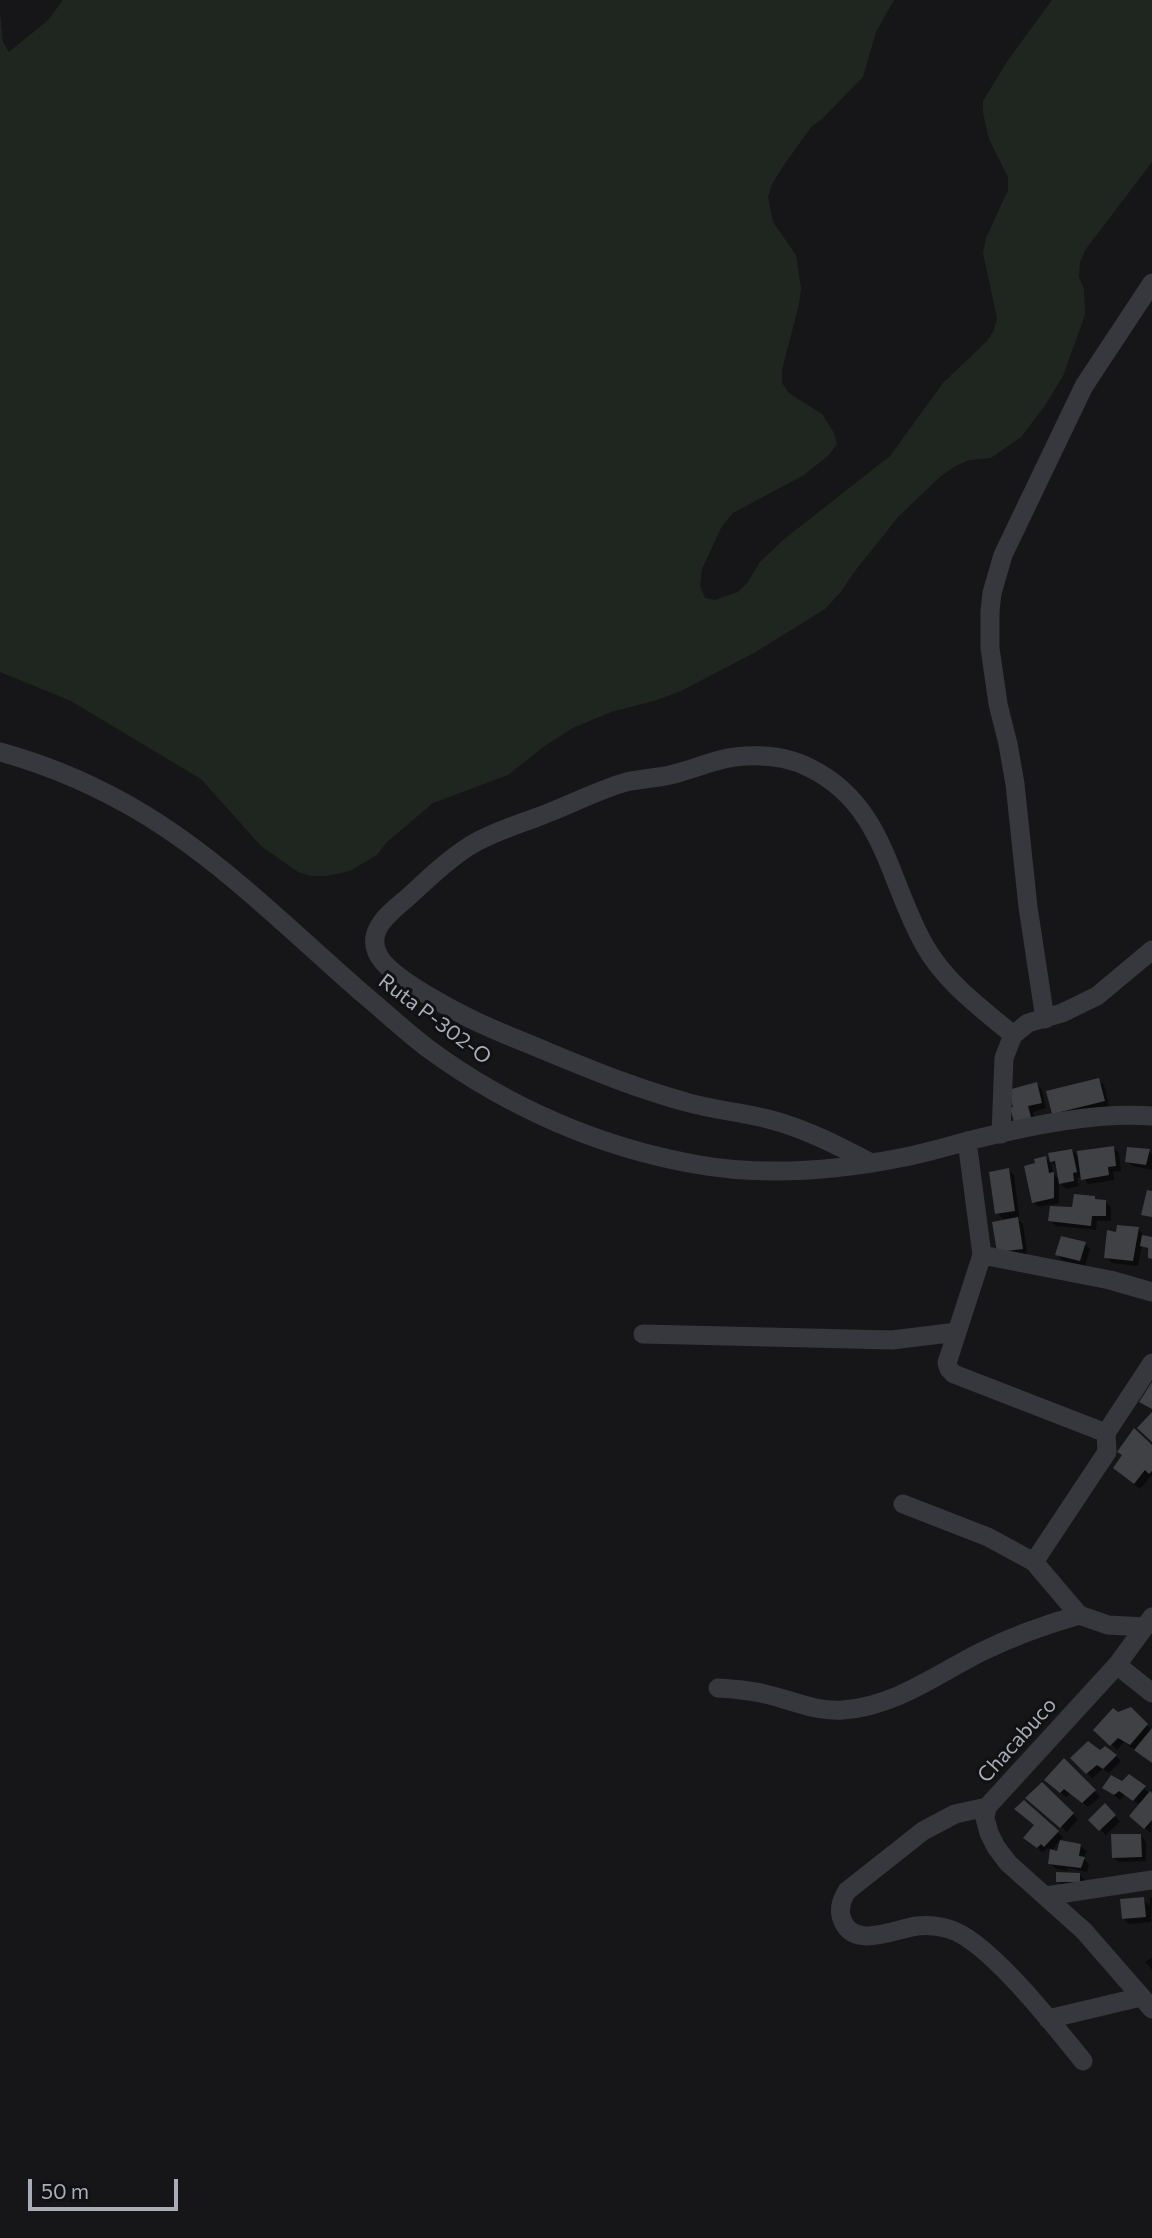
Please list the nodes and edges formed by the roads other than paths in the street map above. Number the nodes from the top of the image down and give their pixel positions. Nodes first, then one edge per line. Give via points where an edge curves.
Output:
1 (1152, 283) edge
2 (0, 751) edge
3 (1152, 950) edge
4 (1045, 1019) junction
5 (1013, 1035) junction
6 (1152, 1116) edge
7 (983, 1137) junction
8 (871, 1163) junction
9 (982, 1255) junction
10 (1152, 1292) edge
11 (957, 1332) junction
12 (643, 1334) dead end
13 (1152, 1363) edge
14 (1106, 1433) junction
15 (903, 1504) dead end
16 (1034, 1562) junction
17 (1079, 1615) junction
18 (1148, 1622) edge
19 (1117, 1665) junction
20 (718, 1688) dead end
21 (1152, 1693) edge
22 (987, 1807) junction
23 (1152, 1880) edge
24 (1045, 1896) junction
25 (1147, 2003) edge
26 (1048, 2019) junction
27 (1083, 2061) dead end

1 - 4 street via 1083,386 1003,555 989,611 990,648 1015,784
2 - 8 street, Ruta P-302-O via 85,783 149,817 211,862 428,1048 488,1088 551,1120 620,1146 695,1164 763,1171
3 - 4 street via 1097,996
4 - 5 street via 1028,1023
5 - 7 street
5 - 8 street via 955,986 926,948 880,839 861,810 833,782 795,761 732,757 598,792 471,845 381,920 375,939 385,964 482,1025 616,1081 690,1103 769,1119
6 - 7 street, Ruta P-302-O via 1115,1116
7 - 8 street, Ruta P-302-O
7 - 9 street
9 - 10 street
9 - 11 street
11 - 12 street via 892,1340
11 - 14 street via 947,1363 954,1374
13 - 14 street
14 - 16 street via 1107,1452
15 - 16 street via 988,1537
16 - 17 street
17 - 18 street via 1108,1626
17 - 20 street via 1012,1638 900,1696 862,1707 821,1709 764,1693
18 - 19 street, Chacabuco
19 - 21 street
19 - 22 street, Chacabuco
22 - 24 street, Chacabuco via 985,1818 996,1847
22 - 26 street via 955,1814 923,1831 847,1891 841,1904 842,1919 851,1932 865,1936 926,1926 963,1934 984,1949
23 - 24 street
24 - 25 street, Chacabuco via 1084,1931
25 - 26 street
26 - 27 street

